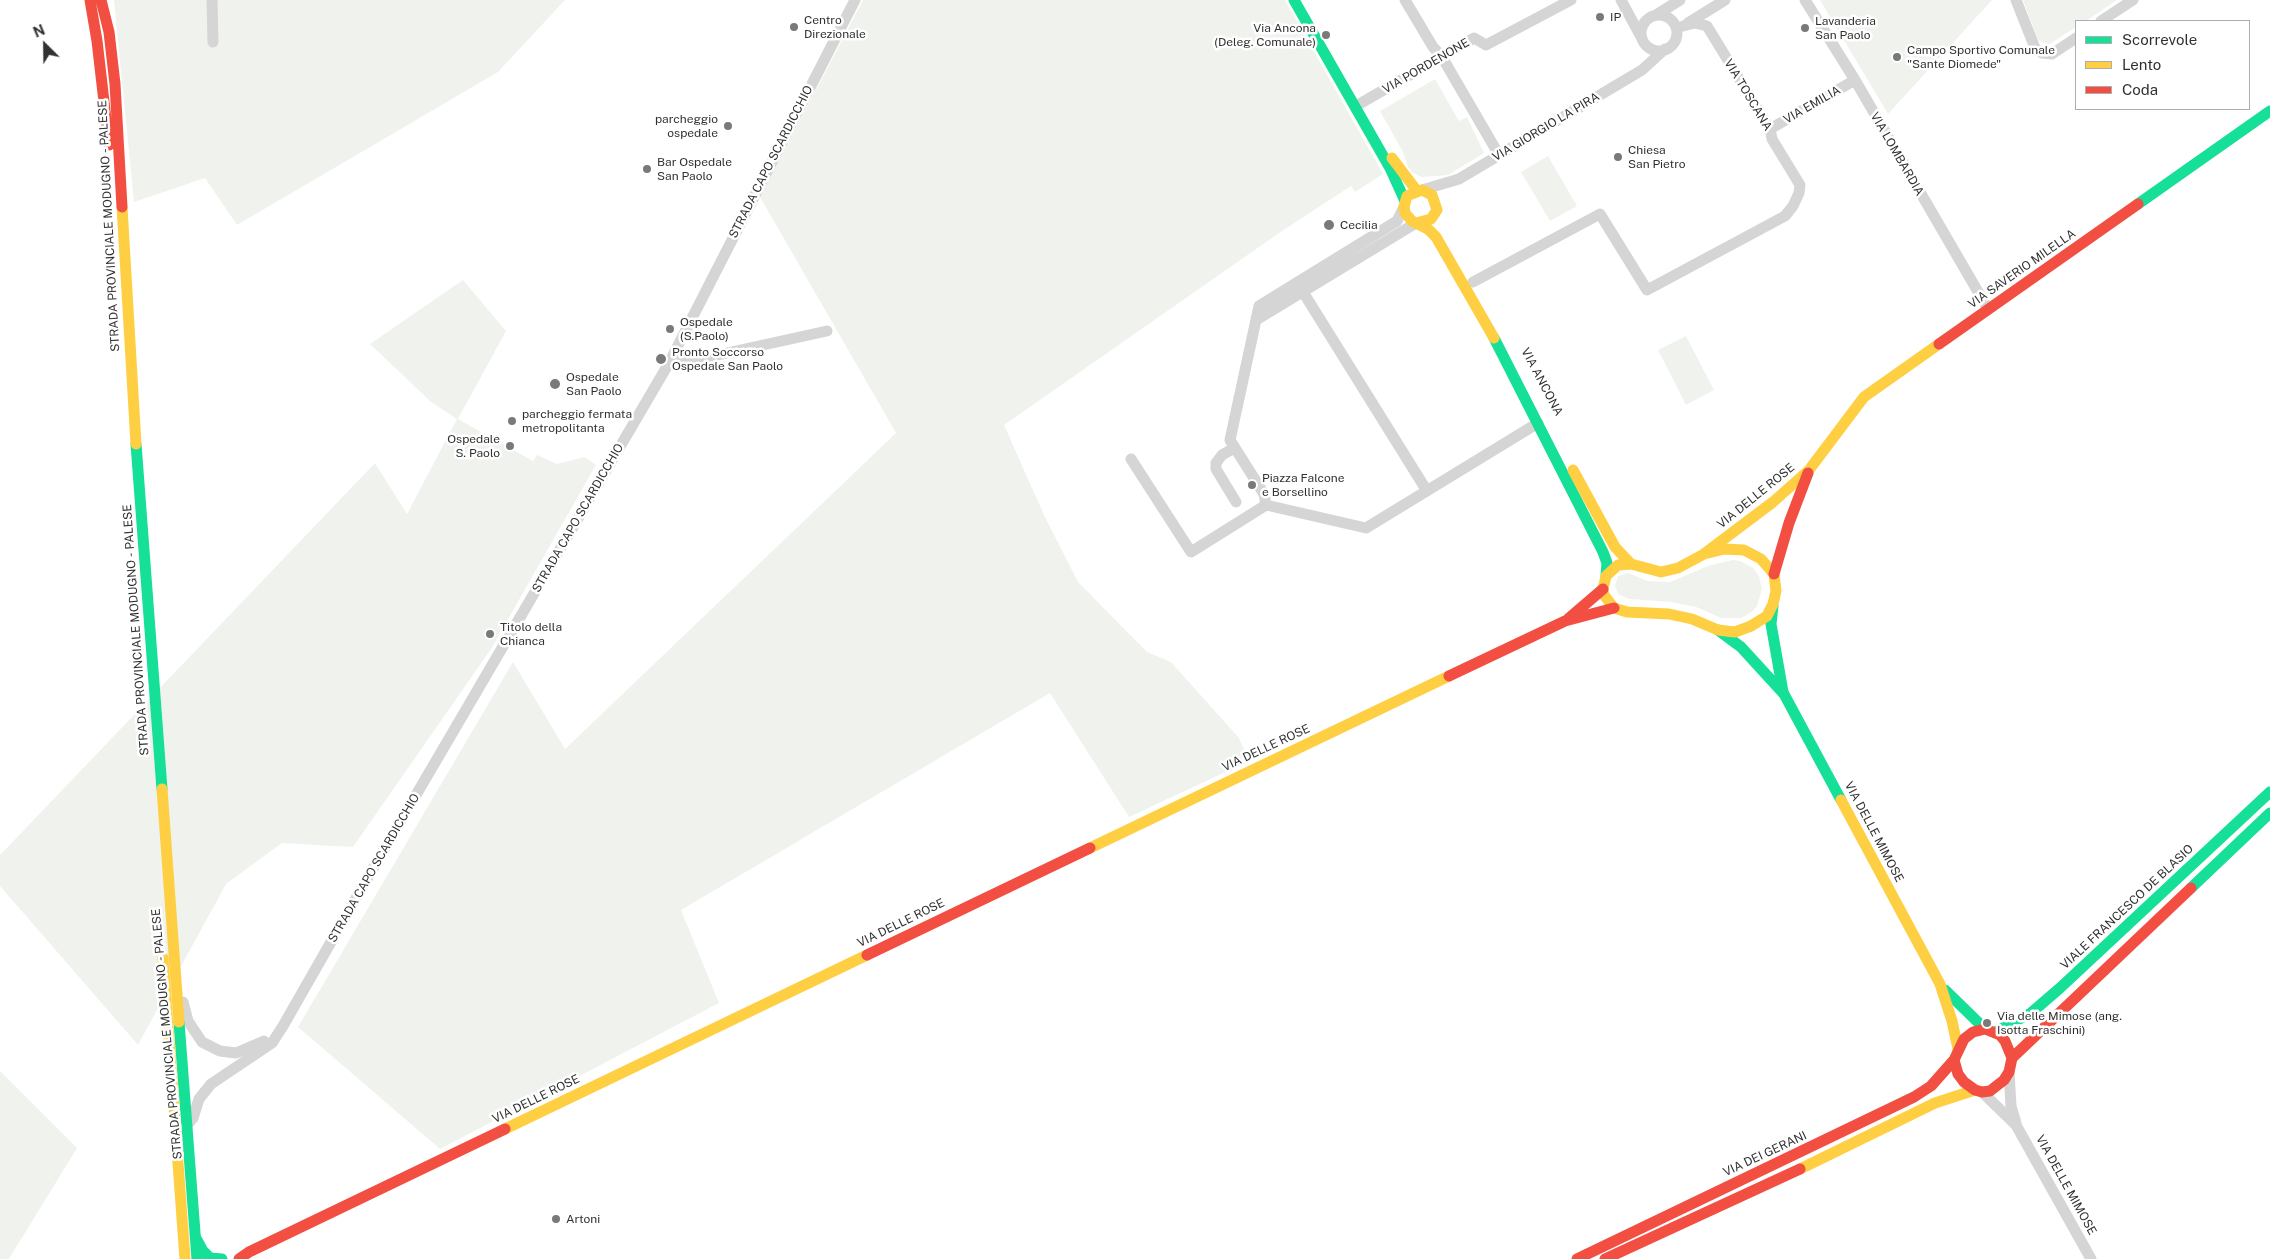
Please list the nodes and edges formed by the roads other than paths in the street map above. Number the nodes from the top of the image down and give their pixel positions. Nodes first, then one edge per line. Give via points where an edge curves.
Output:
1 (90, 0) edge
2 (101, 0) edge
3 (212, 0) edge
4 (855, 0) edge
5 (1294, 0) edge
6 (1302, 0) edge
7 (1405, 0) edge
8 (1571, 0) edge
9 (1621, 0) edge
10 (1680, 0) edge
11 (1725, 0) edge
12 (1805, 0) edge
13 (2016, 0) edge
14 (2133, 0) edge
15 (1628, 14) junction
16 (1653, 16) junction
17 (2103, 20) edge
18 (1680, 28) junction
19 (2075, 39) edge
20 (213, 42) dead end
21 (1645, 42) junction
22 (1665, 49) junction
23 (1442, 57) junction
24 (1642, 70) junction
25 (1855, 80) junction
26 (1361, 103) junction
27 (2270, 111) edge
28 (1770, 130) junction
29 (1499, 155) junction
30 (1450, 183) junction
31 (1420, 190) junction
32 (1404, 204) junction
33 (1437, 207) junction
34 (1416, 223) junction
35 (1473, 282) junction
36 (1303, 292) junction
37 (1988, 309) junction
38 (1256, 320) junction
39 (827, 331) dead end
40 (672, 357) junction
41 (1538, 423) junction
42 (1234, 448) junction
43 (1131, 459) dead end
44 (1809, 470) junction
45 (1427, 491) junction
46 (1236, 502) dead end
47 (1266, 506) junction
48 (1704, 554) junction
49 (1631, 564) junction
50 (1774, 574) junction
51 (1606, 576) junction
52 (1603, 589) junction
53 (1773, 604) junction
54 (1614, 608) junction
55 (1565, 621) junction
56 (1718, 630) junction
57 (1784, 694) junction
58 (2270, 792) edge
59 (2270, 813) edge
60 (175, 974) junction
61 (1940, 984) junction
62 (283, 1026) junction
63 (1990, 1030) junction
64 (1956, 1055) junction
65 (2012, 1058) junction
66 (2009, 1072) junction
67 (1978, 1091) junction
68 (188, 1124) junction
69 (2016, 1125) junction
70 (196, 1238) junction
71 (249, 1252) junction
72 (188, 1258) edge
73 (222, 1259) edge
74 (239, 1259) edge
75 (1577, 1259) edge
76 (1605, 1259) edge
77 (2091, 1259) edge

1 - 72 street, STRADA PROVINCIALE MODUGNO - PALESE via 110,164 122,384
2 - 60 street, STRADA PROVINCIALE MODUGNO - PALESE via 109,32 115,84 131,377
3 - 20 street
4 - 40 street, STRADA CAPO SCARDICCHIO
5 - 32 street via 1390,168
6 - 26 street
7 - 23 street
8 - 23 street, VIA PORDENONE via 1486,46 1474,38
9 - 15 street
10 - 16 street
11 - 18 street
12 - 25 street, VIA LOMBARDIA
13 - 19 street via 2035,48 2042,53 2052,54
14 - 17 street
15 - 16 street via 1639,18
15 - 21 street
16 - 18 street via 1667,17
16 - 21 street via 1642,25
18 - 22 street via 1674,42
18 - 28 street, VIA TOSCANA via 1695,23 1706,26
21 - 22 street via 1653,50
21 - 24 street via 1647,59
22 - 24 street, VIA GIORGIO LA PIRA
23 - 26 street, VIA PORDENONE
23 - 29 street
24 - 29 street, VIA GIORGIO LA PIRA
25 - 28 street, VIA EMILIA
25 - 37 street, VIA LOMBARDIA
26 - 31 street via 1396,165
27 - 37 street, VIA SAVERIO MILELLA
28 - 35 street, VIA TOSCANA via 1772,139 1800,185 1794,206 1785,216 1647,290 1600,214
29 - 30 street, VIA GIORGIO LA PIRA
30 - 31 street
30 - 33 street
31 - 32 street via 1412,193
31 - 33 street via 1432,195
32 - 34 street via 1408,217
32 - 38 street via 1397,221 1259,306
33 - 34 street via 1431,219
33 - 35 street, VIA ANCONA via 1441,229
34 - 36 street
34 - 41 street, VIA ANCONA via 1436,237 1508,362
35 - 49 street, VIA ANCONA via 1608,536
36 - 38 street
36 - 45 street
37 - 44 street, VIA SAVERIO MILELLA via 1864,398
38 - 42 street via 1230,440
39 - 40 street via 695,360
40 - 62 street, STRADA CAPO SCARDICCHIO
41 - 45 street
41 - 51 street, VIA ANCONA via 1603,552 1607,563
42 - 46 street via 1222,455 1216,462 1216,469
42 - 47 street via 1264,494
43 - 47 street via 1191,552
44 - 48 street, VIA DELLE ROSE
44 - 50 street, VIA DELLE ROSE
45 - 47 street via 1366,528
48 - 49 street via 1678,568 1661,572
48 - 50 street via 1724,548 1744,550 1761,559
49 - 51 street via 1618,565
50 - 53 street, VIA DELLE ROSE via 1776,591
51 - 52 street
52 - 54 street
52 - 55 street, VIA DELLE ROSE
53 - 56 street via 1767,616 1751,626 1735,632
53 - 57 street, VIA DELLE MIMOSE via 1771,624
54 - 55 street, VIA DELLE ROSE
54 - 56 street via 1669,614
55 - 71 street, VIA DELLE ROSE
56 - 57 street, VIA DELLE MIMOSE via 1742,647
57 - 61 street, VIA DELLE MIMOSE
58 - 63 street, VIALE FRANCESCO DE BLASIO via 2031,1013
59 - 65 street
60 - 62 street via 188,1021 202,1042 220,1051 236,1052 251,1048
60 - 68 street, STRADA PROVINCIALE MODUGNO - PALESE
61 - 63 street, VIA DELLE MIMOSE via 1963,1009
61 - 64 street, VIA DELLE MIMOSE via 1952,1022
62 - 68 street via 272,1043 211,1084 199,1099
63 - 64 street via 1973,1032 1964,1039
63 - 65 street via 2006,1041
64 - 67 street via 1958,1074
64 - 75 street, VIA DEI GERANI via 1931,1086 1914,1097
65 - 66 street
66 - 67 street via 1990,1091
66 - 69 street
67 - 69 street
67 - 76 street via 1935,1103
68 - 70 street, STRADA PROVINCIALE MODUGNO - PALESE
69 - 77 street, VIA DELLE MIMOSE
70 - 72 street, STRADA PROVINCIALE MODUGNO - PALESE
70 - 73 street via 210,1258
71 - 73 street
71 - 74 street

